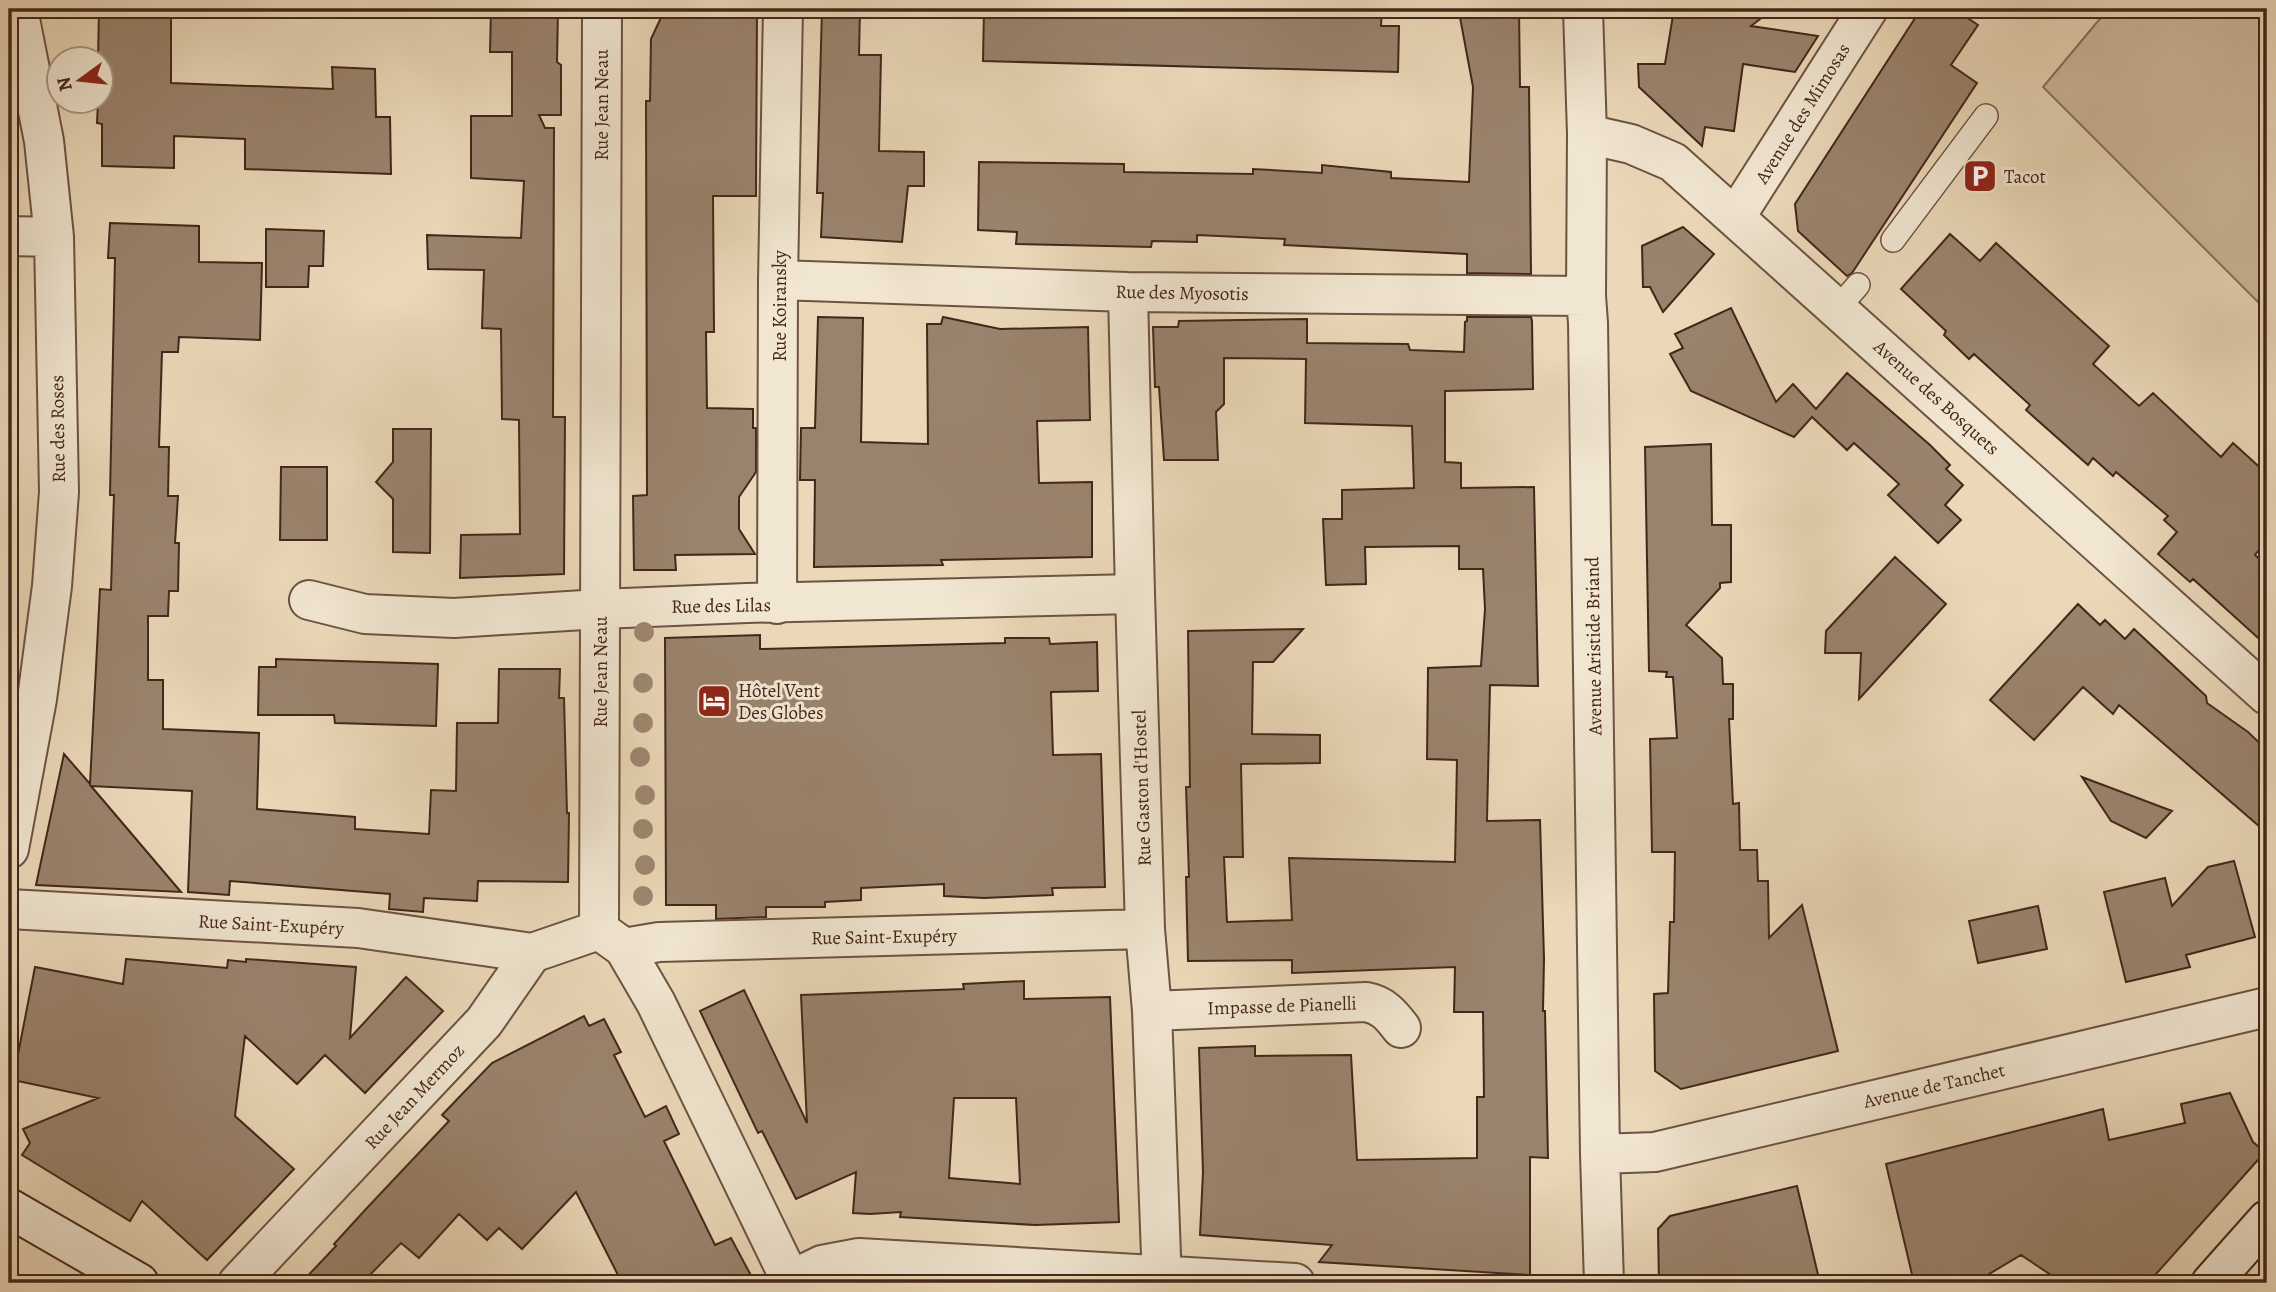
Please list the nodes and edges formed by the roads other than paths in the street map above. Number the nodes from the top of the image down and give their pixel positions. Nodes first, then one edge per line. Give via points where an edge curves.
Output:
1 (19, 9) edge
2 (602, 9) edge
3 (783, 9) edge
4 (1583, 9) edge
5 (1868, 9) edge
6 (1986, 116) dead end
7 (1587, 134) junction
8 (1736, 216) junction
9 (9, 236) edge
10 (54, 237) junction
11 (1893, 240) dead end
12 (779, 279) junction
13 (1128, 292) junction
14 (1586, 296) junction
15 (1135, 594) junction
16 (309, 600) dead end
17 (777, 604) junction
18 (600, 609) junction
19 (2267, 695) edge
20 (9, 849) edge
21 (9, 909) edge
22 (1145, 929) junction
23 (612, 939) junction
24 (531, 953) junction
25 (2267, 1007) edge
26 (1152, 1011) junction
27 (1401, 1028) dead end
28 (1600, 1154) junction
29 (9, 1208) edge
30 (2267, 1220) edge
31 (1162, 1279) edge
32 (791, 1282) edge
33 (139, 1283) edge
34 (238, 1283) edge
35 (1295, 1283) edge
36 (1604, 1283) edge
37 (2211, 1283) edge

1 - 10 street, Rue des Roses via 44,141
2 - 18 street, Rue Jean Neau
3 - 12 street, Rue Koiransky
4 - 7 street, Avenue Aristide Briand
5 - 8 street, Avenue des Mimosas
6 - 11 lane
7 - 8 street, Avenue des Bosquets via 1631,144 1673,162
7 - 14 street, Avenue Aristide Briand
8 - 19 street, Avenue des Bosquets via 1848,296
9 - 10 street
10 - 20 street, Rue des Roses via 59,492 37,699
12 - 13 street, Rue des Myosotis
12 - 17 street, Rue Koiransky
13 - 14 street, Rue des Myosotis
13 - 15 street, Rue Gaston d'Hostel
14 - 28 street, Avenue Aristide Briand
15 - 17 street, Rue des Lilas
15 - 22 street, Rue Gaston d'Hostel
16 - 18 street, Rue des Lilas via 365,614 454,618
17 - 18 street, Rue des Lilas
18 - 23 street, Rue Jean Neau
21 - 24 street, Rue Saint-Exupéry via 358,928
22 - 23 street, Rue Saint-Exupéry via 659,942
22 - 26 street, Rue Gaston d'Hostel
23 - 24 street
23 - 32 street via 656,1003
24 - 34 street, Rue Jean Mermoz via 484,1022
25 - 28 street, Avenue de Tanchet via 1655,1152
26 - 27 street, Impasse de Pianelli via 1366,1002 1378,1004
26 - 31 street, Rue Gaston d'Hostel
28 - 36 street, Avenue Aristide Briand
29 - 33 street
30 - 37 street
31 - 32 street via 859,1258 822,1265
31 - 35 street

